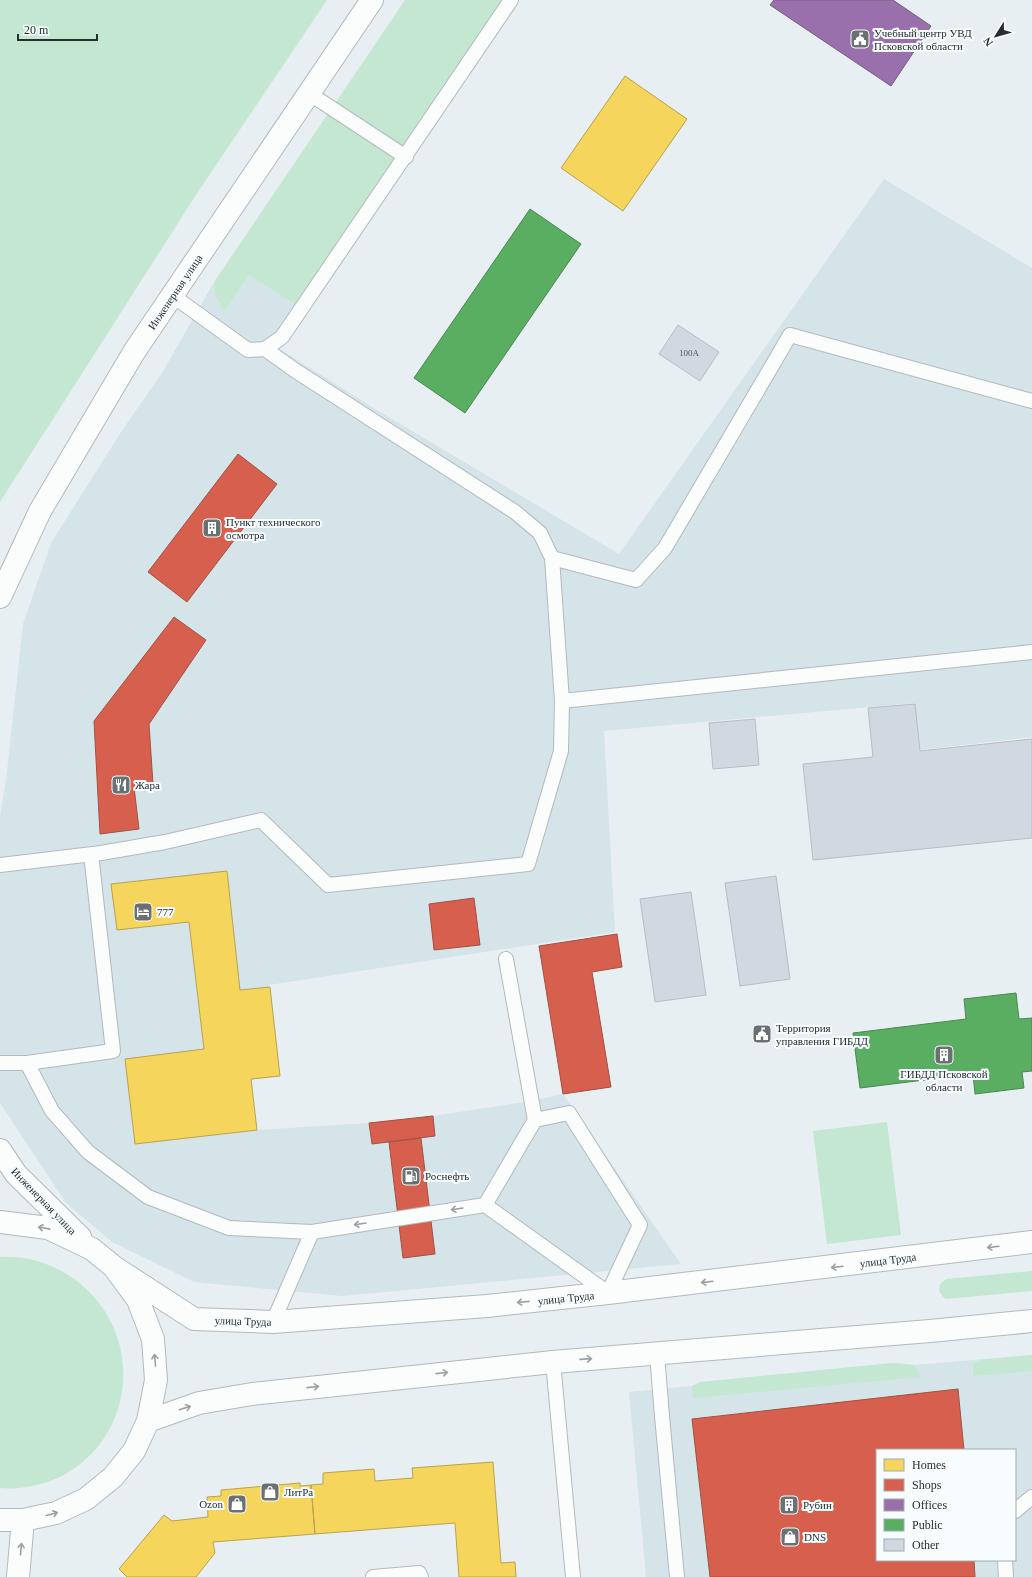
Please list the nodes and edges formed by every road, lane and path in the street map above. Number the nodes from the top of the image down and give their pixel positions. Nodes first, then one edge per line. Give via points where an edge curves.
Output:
1 (372, 0) edge
2 (512, 0) edge
3 (310, 94) junction
4 (406, 157) junction
5 (173, 296) junction
6 (266, 349) junction
7 (1032, 402) edge
8 (552, 558) junction
9 (0, 597) edge
10 (1032, 652) edge
11 (562, 701) junction
12 (91, 854) junction
13 (0, 864) edge
14 (506, 959) dead end
15 (27, 1062) junction
16 (0, 1063) edge
17 (534, 1120) junction
18 (0, 1150) edge
19 (485, 1205) junction
20 (0, 1222) edge
21 (312, 1232) junction
22 (1032, 1242) edge
23 (92, 1249) junction
24 (114, 1267) junction
25 (608, 1293) junction
26 (272, 1322) junction
27 (1032, 1322) edge
28 (658, 1354) junction
29 (553, 1362) junction
30 (148, 1421) junction
31 (1032, 1497) edge
32 (1016, 1510) edge
33 (0, 1520) edge
34 (23, 1520) junction
35 (1005, 1561) edge
36 (18, 1577) edge
37 (374, 1577) edge
38 (421, 1577) edge
39 (574, 1577) edge
40 (677, 1577) edge
41 (1006, 1577) edge

1 - 3 main road, Инженерная улица
2 - 4 lane
3 - 4 lane
3 - 5 main road, Инженерная улица
4 - 6 lane via 282,337
5 - 6 lane via 248,350
5 - 9 main road, Инженерная улица via 134,352 40,511
6 - 8 lane via 515,512 540,533
7 - 8 lane via 790,335 665,548 636,580
8 - 11 lane
10 - 11 lane
11 - 12 lane via 561,750 528,864 328,885 261,820 165,842
12 - 13 lane
12 - 15 lane via 113,1050
14 - 17 lane
15 - 16 lane
15 - 21 lane via 52,1111 88,1152 148,1197 229,1228
17 - 19 lane
17 - 25 lane via 569,1114 640,1225
18 - 23 main road, Инженерная улица via 16,1174
19 -> 21 lane
19 - 25 lane
23 -> 20 main road, Инженерная улица via 48,1228
21 - 26 lane
22 -> 25 main road, улица Труда
23 - 24 main road, Инженерная улица
24 - 26 main road, улица Труда via 194,1319
30 -> 24 main road, Инженерная улица via 156,1380 153,1339 138,1300
25 -> 26 main road, улица Труда via 487,1306
27 - 28 main road
29 -> 28 main road
28 - 40 lane
30 -> 29 main road via 199,1403 252,1394
29 - 39 lane
34 -> 30 main road, Инженерная улица via 56,1513 86,1499 113,1477 134,1451
31 - 32 lane
33 - 34 main road, Инженерная улица
36 -> 34 main road
35 - 41 lane
37 - 38 lane via 410,1572 419,1573

